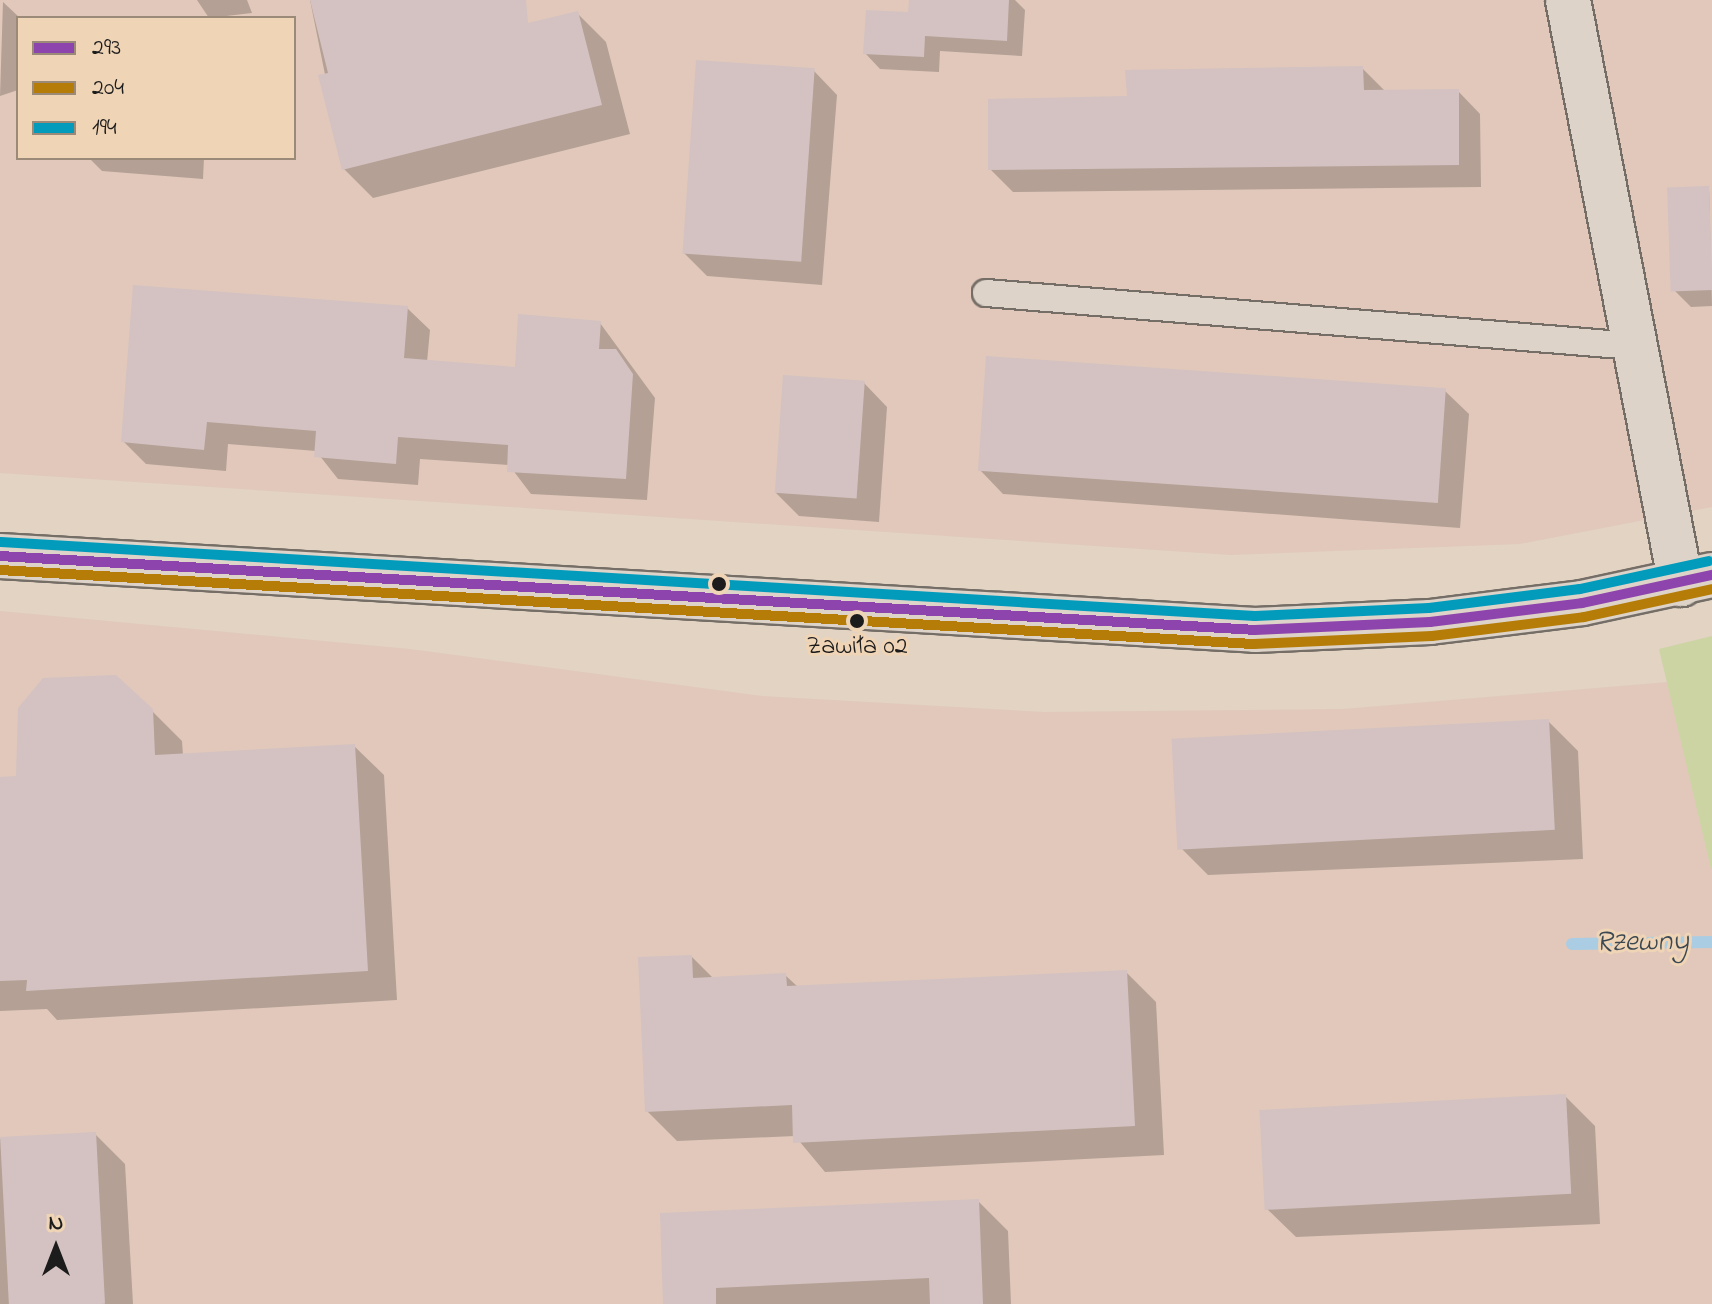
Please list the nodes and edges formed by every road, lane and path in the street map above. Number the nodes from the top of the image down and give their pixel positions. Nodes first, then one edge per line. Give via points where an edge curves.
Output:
1 (1568, 0) edge
2 (986, 293) dead end
3 (1633, 346) junction
4 (0, 556) edge
5 (1696, 580) edge

1 - 3 street
2 - 3 lane
3 - 5 street
4 - 5 street via 880,613 1255,630 1430,622

